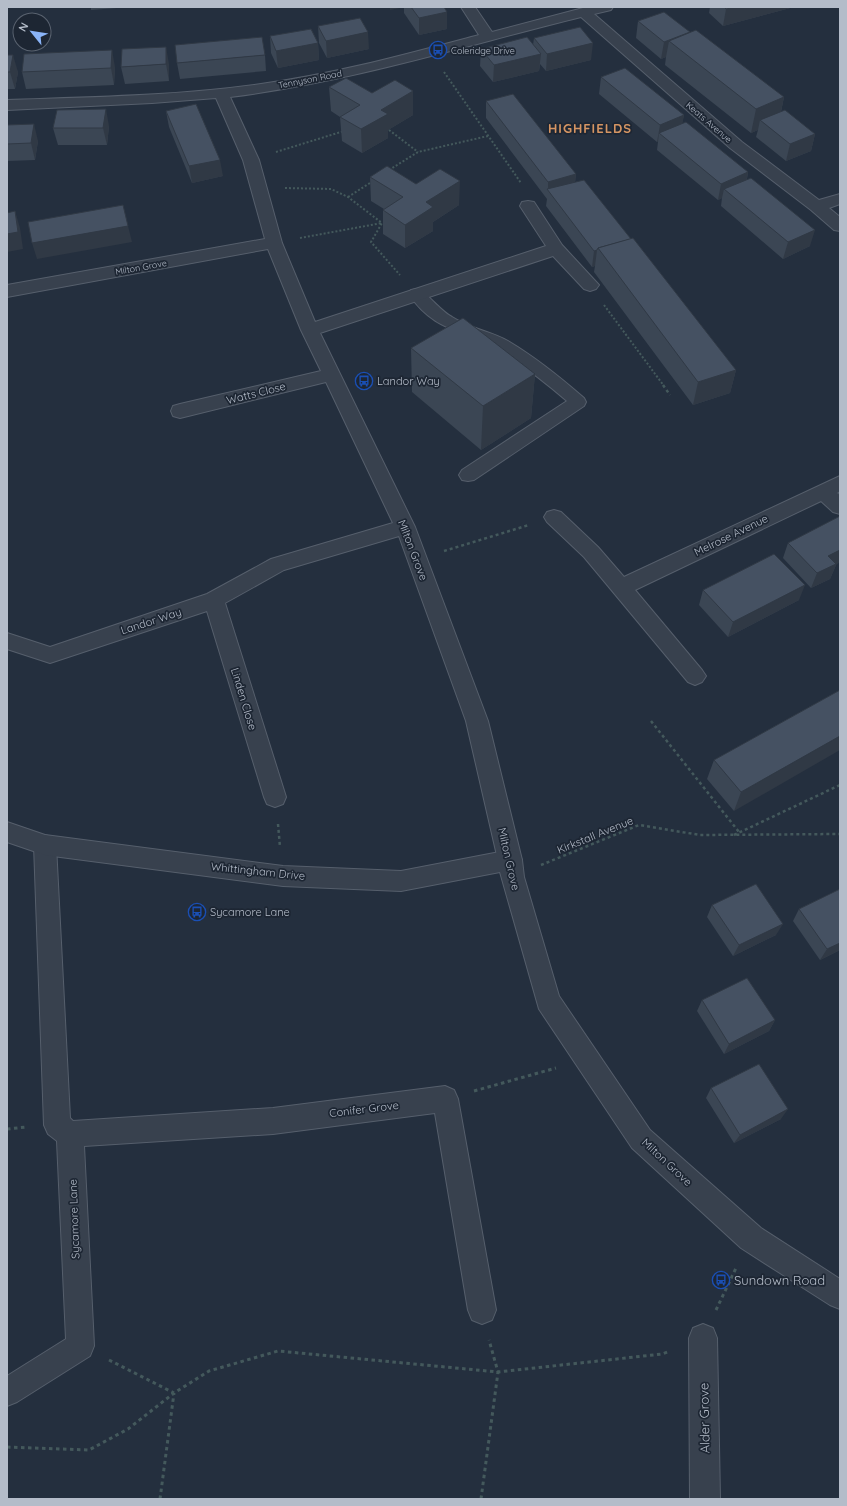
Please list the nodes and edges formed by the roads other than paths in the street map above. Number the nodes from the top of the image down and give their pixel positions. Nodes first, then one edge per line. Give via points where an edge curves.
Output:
1 (468, 7) edge
2 (606, 7) edge
3 (583, 12) junction
4 (488, 37) junction
5 (221, 93) junction
6 (7, 105) edge
7 (840, 199) edge
8 (528, 206) dead end
9 (818, 206) junction
10 (840, 226) edge
11 (274, 243) junction
12 (556, 249) junction
13 (590, 285) road end
14 (7, 291) edge
15 (417, 294) junction
16 (310, 330) junction
17 (331, 375) junction
18 (180, 411) dead end
19 (468, 475) dead end
20 (832, 487) edge
21 (840, 507) edge
22 (554, 517) road end
23 (405, 527) junction
24 (621, 588) junction
25 (214, 600) junction
26 (7, 641) edge
27 (695, 676) dead end
28 (275, 797) road end
29 (7, 832) edge
30 (45, 845) junction
31 (511, 868) junction
32 (70, 1134) junction
33 (840, 1295) edge
34 (482, 1310) dead end
35 (703, 1338) road end
36 (8, 1390) edge
37 (705, 1499) edge

1 - 4 street
2 - 3 street, Tennyson Road
3 - 4 street, Tennyson Road
3 - 9 street, Keats Avenue via 736,145
4 - 5 street, Tennyson Road via 296,83
5 - 6 street, Tennyson Road via 172,98
5 - 11 street, Milton Grove via 251,160
7 - 9 street
8 - 12 street
9 - 10 street, Keats Avenue
11 - 14 street, Milton Grove
11 - 16 street, Milton Grove
12 - 13 street
12 - 15 street
15 - 16 street
15 - 19 lane via 441,318 502,346 550,378 578,402
16 - 17 street, Milton Grove
17 - 18 street, Watts Close
17 - 23 street, Milton Grove
20 - 21 street
20 - 24 street, Melrose Avenue
22 - 24 street via 591,552
23 - 25 street, Landor Way via 278,564
23 - 31 street, Milton Grove via 477,721
24 - 27 street
25 - 26 street, Landor Way via 50,655
25 - 28 street, Linden Close
29 - 30 street, Whittingham Drive
30 - 31 street, Whittingham Drive via 283,876 402,881
30 - 32 street via 57,1125
31 - 33 street, Milton Grove via 548,1000 641,1139 751,1238
32 - 34 street, Conifer Grove via 273,1121 445,1099
32 - 36 street, Sycamore Lane via 80,1346
35 - 37 street, Alder Grove

